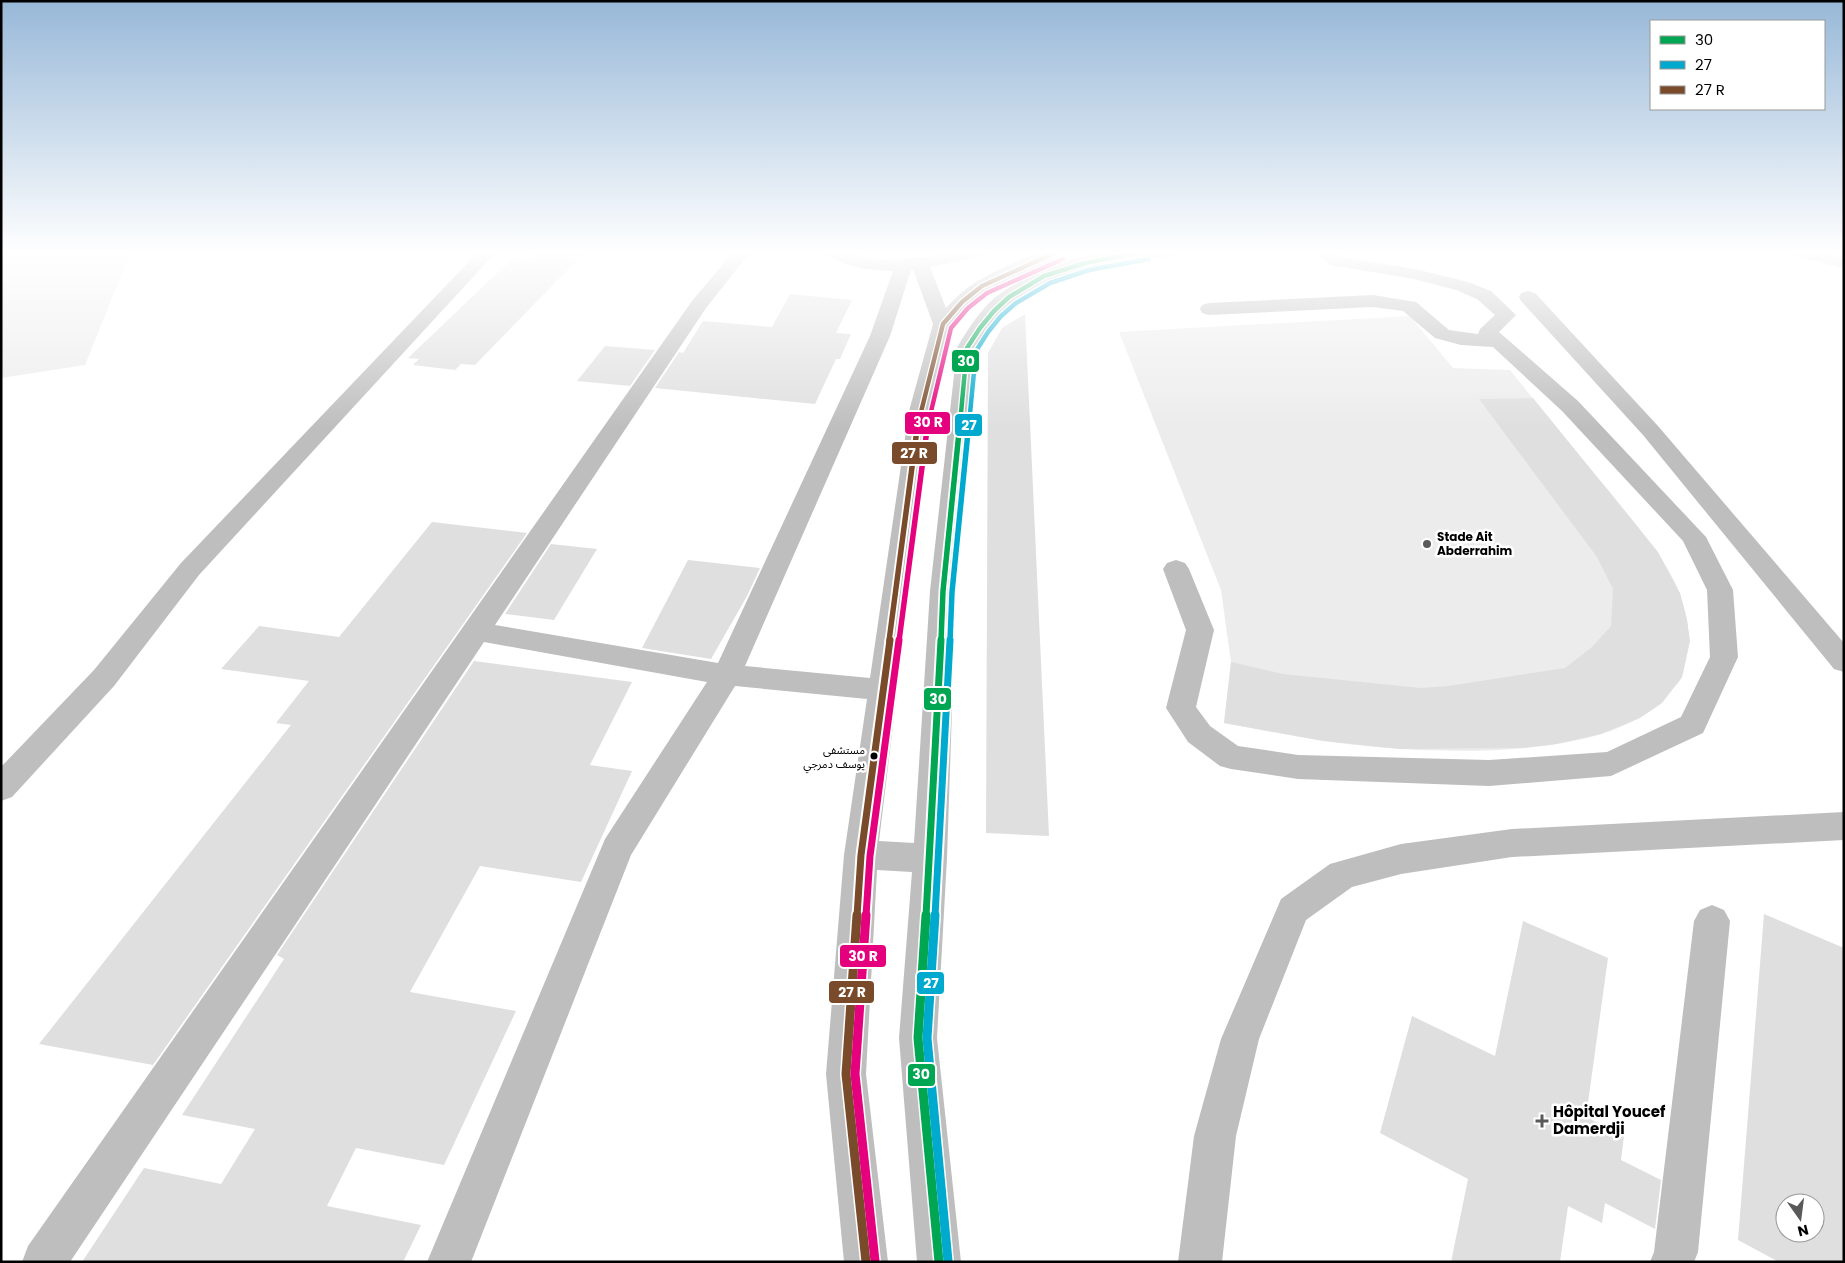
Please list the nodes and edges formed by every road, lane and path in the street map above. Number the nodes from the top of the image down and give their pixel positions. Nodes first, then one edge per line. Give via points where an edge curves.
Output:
1 (432, 310) edge
2 (697, 310) edge
3 (892, 310) edge
4 (936, 310) edge
5 (955, 310) edge
6 (993, 310) edge
7 (1414, 310) edge
8 (1500, 310) edge
9 (1541, 310) edge
10 (943, 324) junction
11 (1499, 342) junction
12 (1176, 569) dead end
13 (476, 631) junction
14 (1844, 662) edge
15 (726, 675) junction
16 (884, 690) junction
17 (1, 788) edge
18 (1844, 826) edge
19 (861, 854) junction
20 (930, 858) junction
21 (1712, 921) dead end
22 (44, 1262) edge
23 (449, 1262) edge
24 (866, 1262) edge
25 (939, 1262) edge
26 (1200, 1262) edge
27 (1672, 1262) edge

1 - 17 street via 190,570 104,678
2 - 13 street
3 - 15 street
4 - 10 street
5 - 10 street
6 - 20 street via 967,348 943,590
7 - 11 street via 1442,334
8 - 11 street via 1506,315 1487,333
9 - 14 street via 1586,356 1674,458
10 - 16 street via 920,411
11 - 12 street via 1570,406 1694,537 1720,590 1724,657 1692,725 1611,764 1601,765 1490,772 1298,767 1231,758 1199,734 1181,708 1200,630
13 - 15 street
13 - 22 street
15 - 16 street
15 - 23 street via 617,849
16 - 19 street
18 - 26 street via 1512,844 1402,859 1342,875 1293,910 1240,1039 1216,1136
19 - 20 street
19 - 24 street via 846,1074
20 - 25 street via 918,1038
21 - 27 street via 1676,1252

